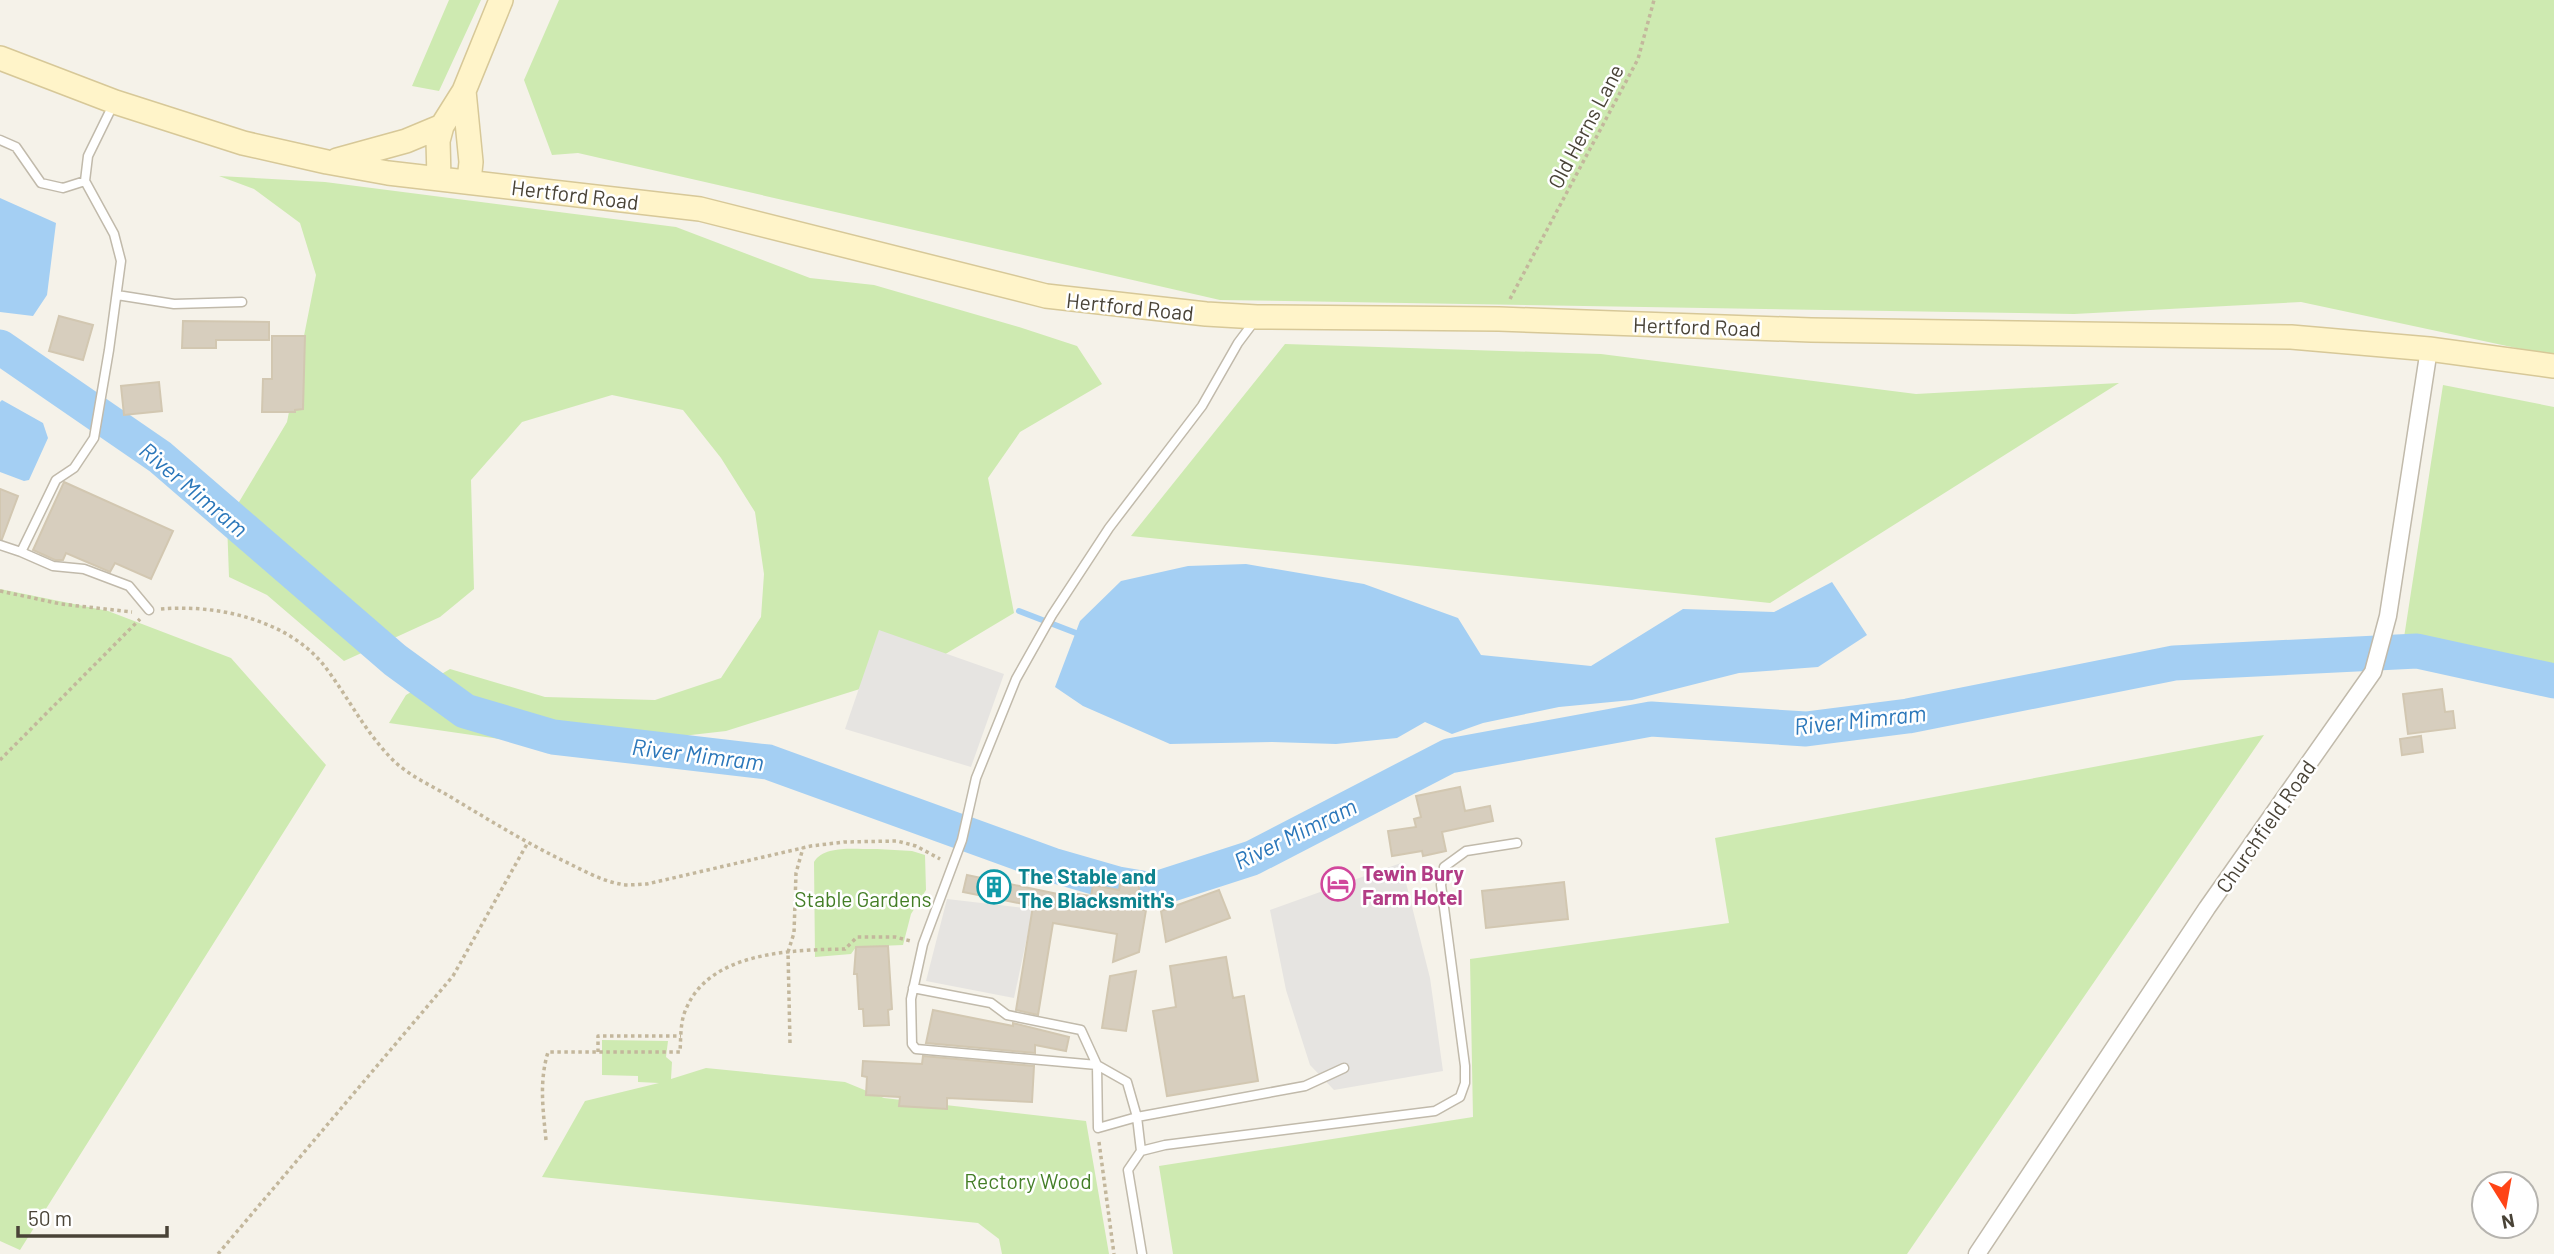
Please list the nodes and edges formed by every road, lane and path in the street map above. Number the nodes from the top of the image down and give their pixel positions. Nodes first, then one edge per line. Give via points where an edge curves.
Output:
1 (501, 0) edge
2 (1654, 0) edge
3 (0, 58) edge
4 (464, 91) junction
5 (115, 102) junction
6 (442, 126) junction
7 (0, 140) edge
8 (327, 162) junction
9 (439, 178) junction
10 (85, 181) junction
11 (469, 181) junction
12 (117, 295) junction
13 (242, 302) dead end
14 (1257, 317) junction
15 (1499, 319) junction
16 (2429, 349) junction
17 (2554, 366) edge
18 (0, 545) edge
19 (21, 552) junction
20 (0, 591) edge
21 (149, 610) junction
22 (0, 760) edge
23 (1517, 843) dead end
24 (527, 844) junction
25 (803, 847) junction
26 (951, 864) junction
27 (923, 944) junction
28 (788, 952) junction
29 (913, 988) junction
30 (681, 1036) junction
31 (790, 1043) dead end
32 (598, 1052) junction
33 (1097, 1065) junction
34 (1344, 1068) dead end
35 (1137, 1117) junction
36 (1098, 1128) junction
37 (546, 1140) dead end
38 (1141, 1151) junction
39 (218, 1254) edge
40 (1114, 1254) edge
41 (1142, 1254) edge
42 (1977, 1254) edge

1 - 4 main road
2 - 15 path, Old Herns Lane via 1638,59
3 - 5 main road, Hertford Road
4 - 6 main road
4 - 11 main road
5 - 8 main road, Hertford Road via 243,143
5 - 10 lane via 88,156
6 - 8 main road via 386,148
6 - 9 main road
7 - 10 lane via 16,148 41,183 63,188
8 - 9 main road, Hertford Road
9 - 11 main road, Hertford Road
10 - 12 lane via 114,233 121,261
11 - 14 main road, Hertford Road via 700,209 1046,296
12 - 13 lane via 174,304
12 - 19 lane via 94,438 74,468 56,480
14 - 15 main road, Hertford Road
14 - 26 lane via 1202,406 1110,528 1052,615 1016,679 976,778 968,820
15 - 16 main road, Hertford Road via 1811,330 2291,337
16 - 17 main road, Hertford Road
16 - 42 street, Churchfield Road via 2388,616 2373,671 2207,908
18 - 19 lane
19 - 21 lane via 53,566 84,569 130,586
20 - 21 path via 126,613
21 - 22 path
21 - 24 path via 205,609 270,625 324,666 371,737 398,765
23 - 38 lane via 1466,851 1444,867 1441,886 1465,1066 1460,1097 1435,1111
24 - 25 path via 621,885 647,884
24 - 39 path via 453,976
25 - 26 path via 897,841
25 - 28 path
26 - 27 lane
27 - 28 path via 895,937 857,937 845,949
27 - 29 lane
28 - 30 path via 743,961 707,981 686,1008
28 - 31 path
29 - 33 lane via 991,1003 1007,1015 1081,1030
29 - 33 lane via 912,1044 916,1049
30 - 32 path via 680,1052
30 - 32 path via 598,1036
32 - 37 path via 548,1052 541,1088
33 - 35 lane via 1127,1082
33 - 36 lane
34 - 35 lane via 1305,1086
35 - 36 lane
35 - 38 lane
36 - 40 path
38 - 41 lane via 1128,1170

